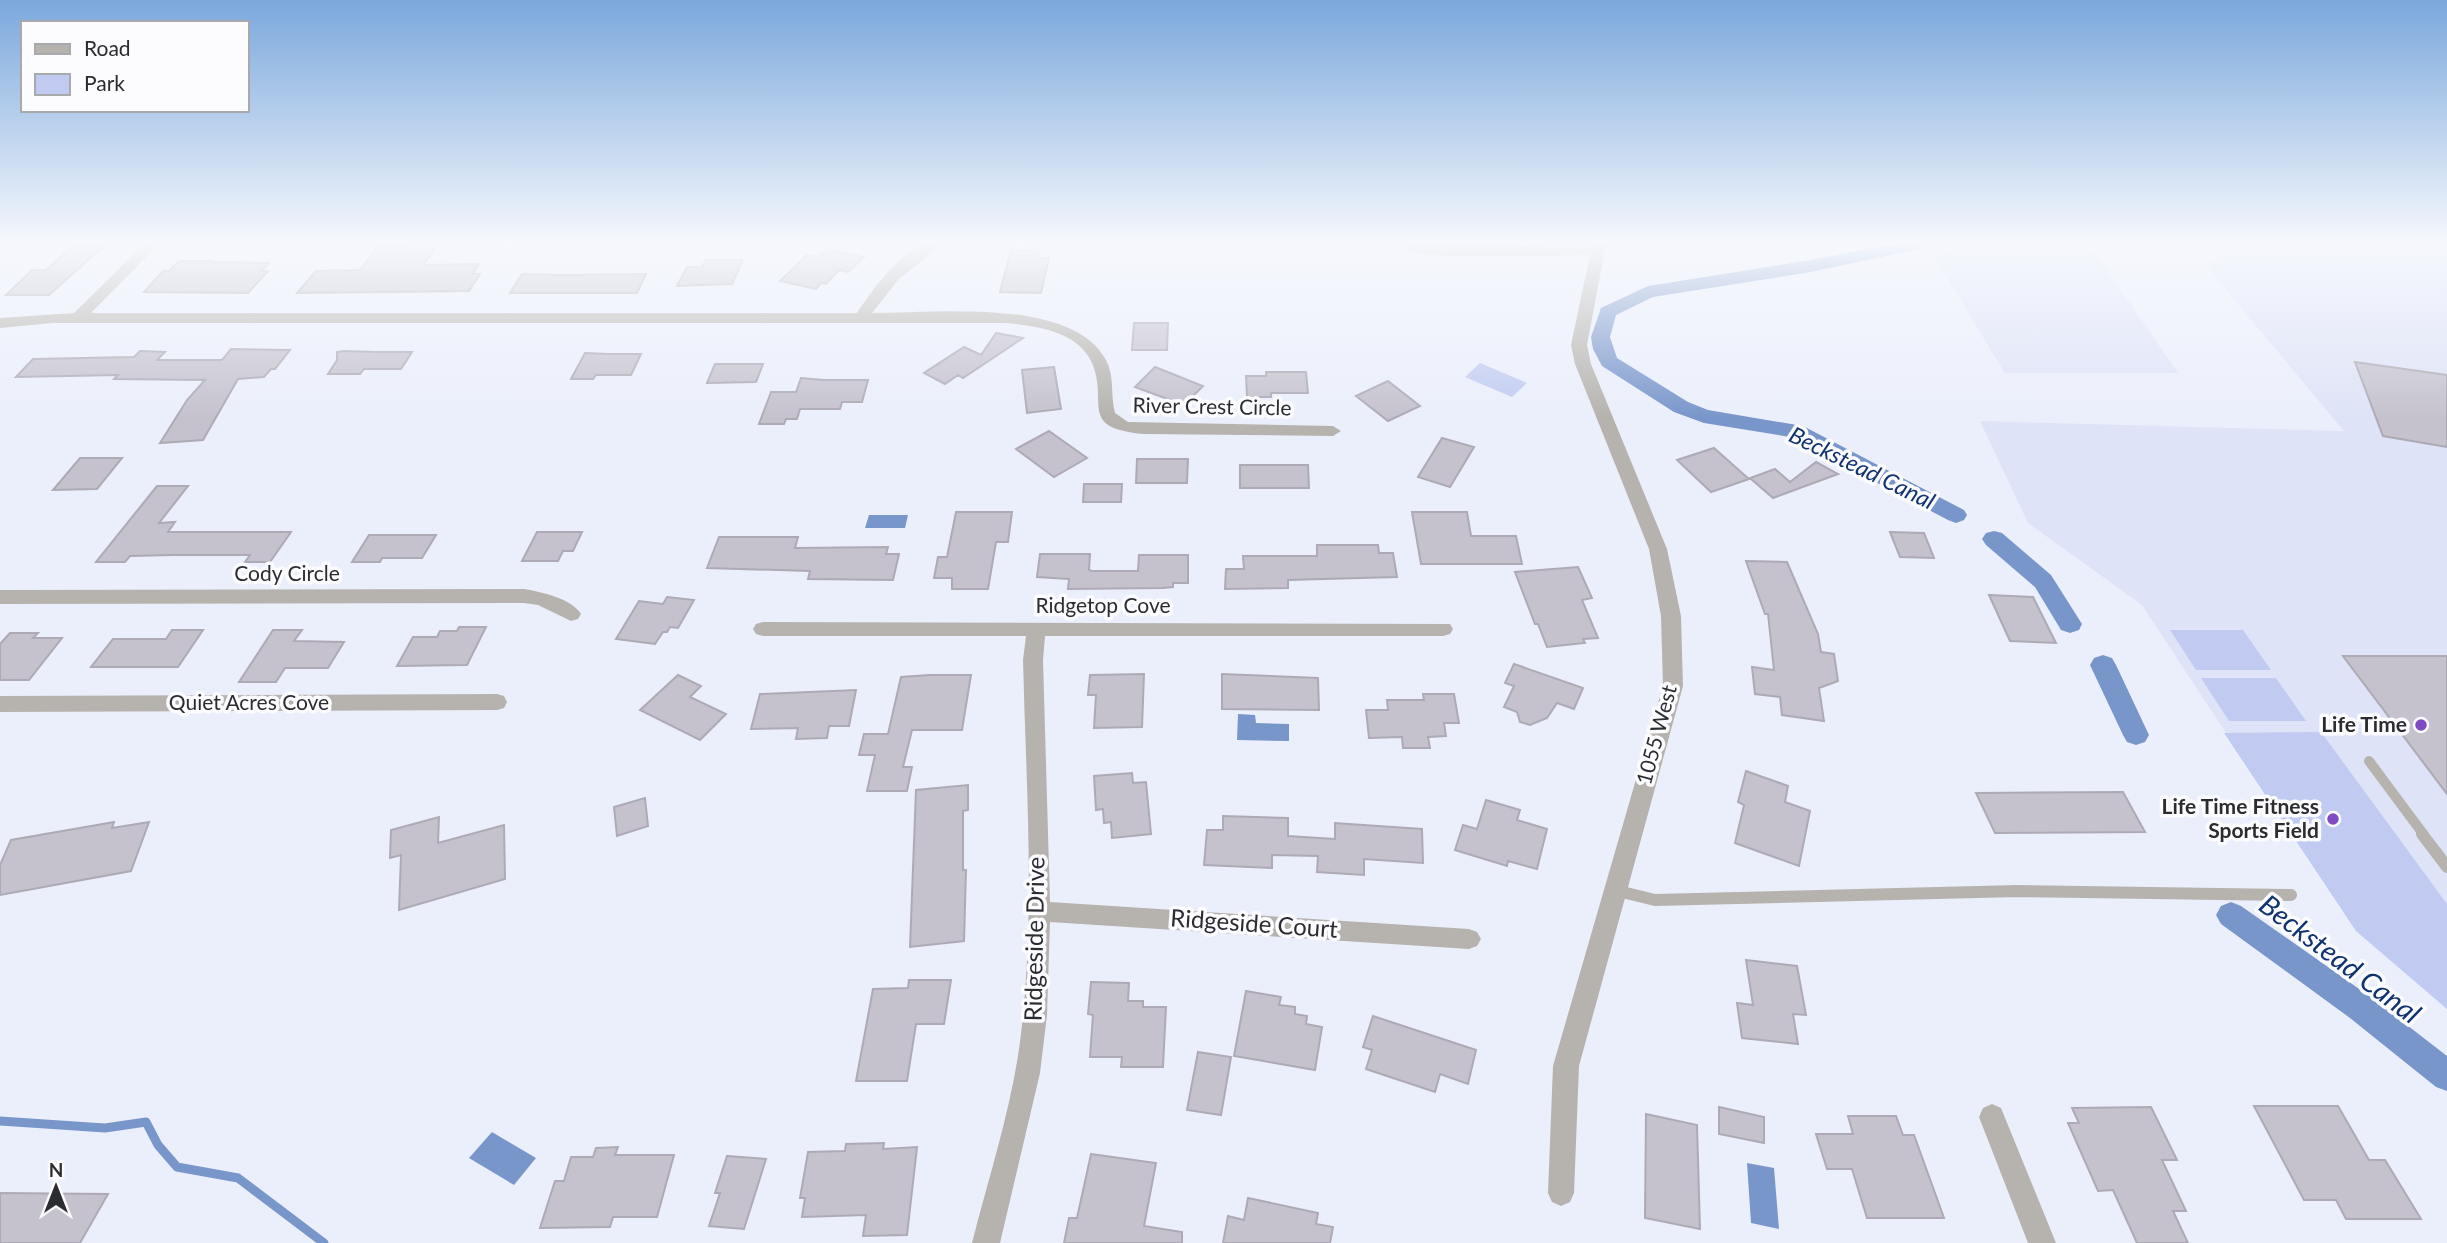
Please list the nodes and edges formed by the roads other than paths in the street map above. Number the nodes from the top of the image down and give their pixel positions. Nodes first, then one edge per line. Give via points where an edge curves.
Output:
1 (94, 302) edge
2 (871, 302) edge
3 (1588, 302) edge
4 (78, 318) junction
5 (862, 318) junction
6 (0, 324) edge
7 (1333, 431) dead end
8 (0, 597) edge
9 (571, 614) dead end
10 (763, 629) dead end
11 (1036, 629) junction
12 (1443, 629) dead end
13 (497, 702) dead end
14 (0, 704) edge
15 (2369, 761) dead end
16 (2447, 867) edge
17 (1614, 890) junction
18 (2291, 895) dead end
19 (1038, 912) junction
20 (1469, 939) dead end
21 (1992, 1117) dead end
22 (1561, 1193) dead end
23 (986, 1243) edge
24 (2042, 1243) edge

1 - 4 street
2 - 5 street
3 - 17 street, 1055 West via 1579,345 1583,365 1658,549 1671,616 1673,686
4 - 5 street, River Crest Circle
4 - 6 street, River Crest Circle
5 - 7 street, River Crest Circle via 1006,318 1051,324 1096,354 1102,367 1106,411 1123,426
8 - 9 street, Cody Circle via 524,596 542,599
10 - 11 street, Ridgetop Cove
11 - 12 street, Ridgetop Cove
11 - 19 street, Ridgeside Drive
13 - 14 street, Quiet Acres Cove
15 - 16 lane
17 - 18 lane via 1655,900 2017,891
17 - 22 street, 1055 West via 1566,1066
19 - 20 street, Ridgeside Court
19 - 23 street, Ridgeside Drive via 1029,1062
21 - 24 street

